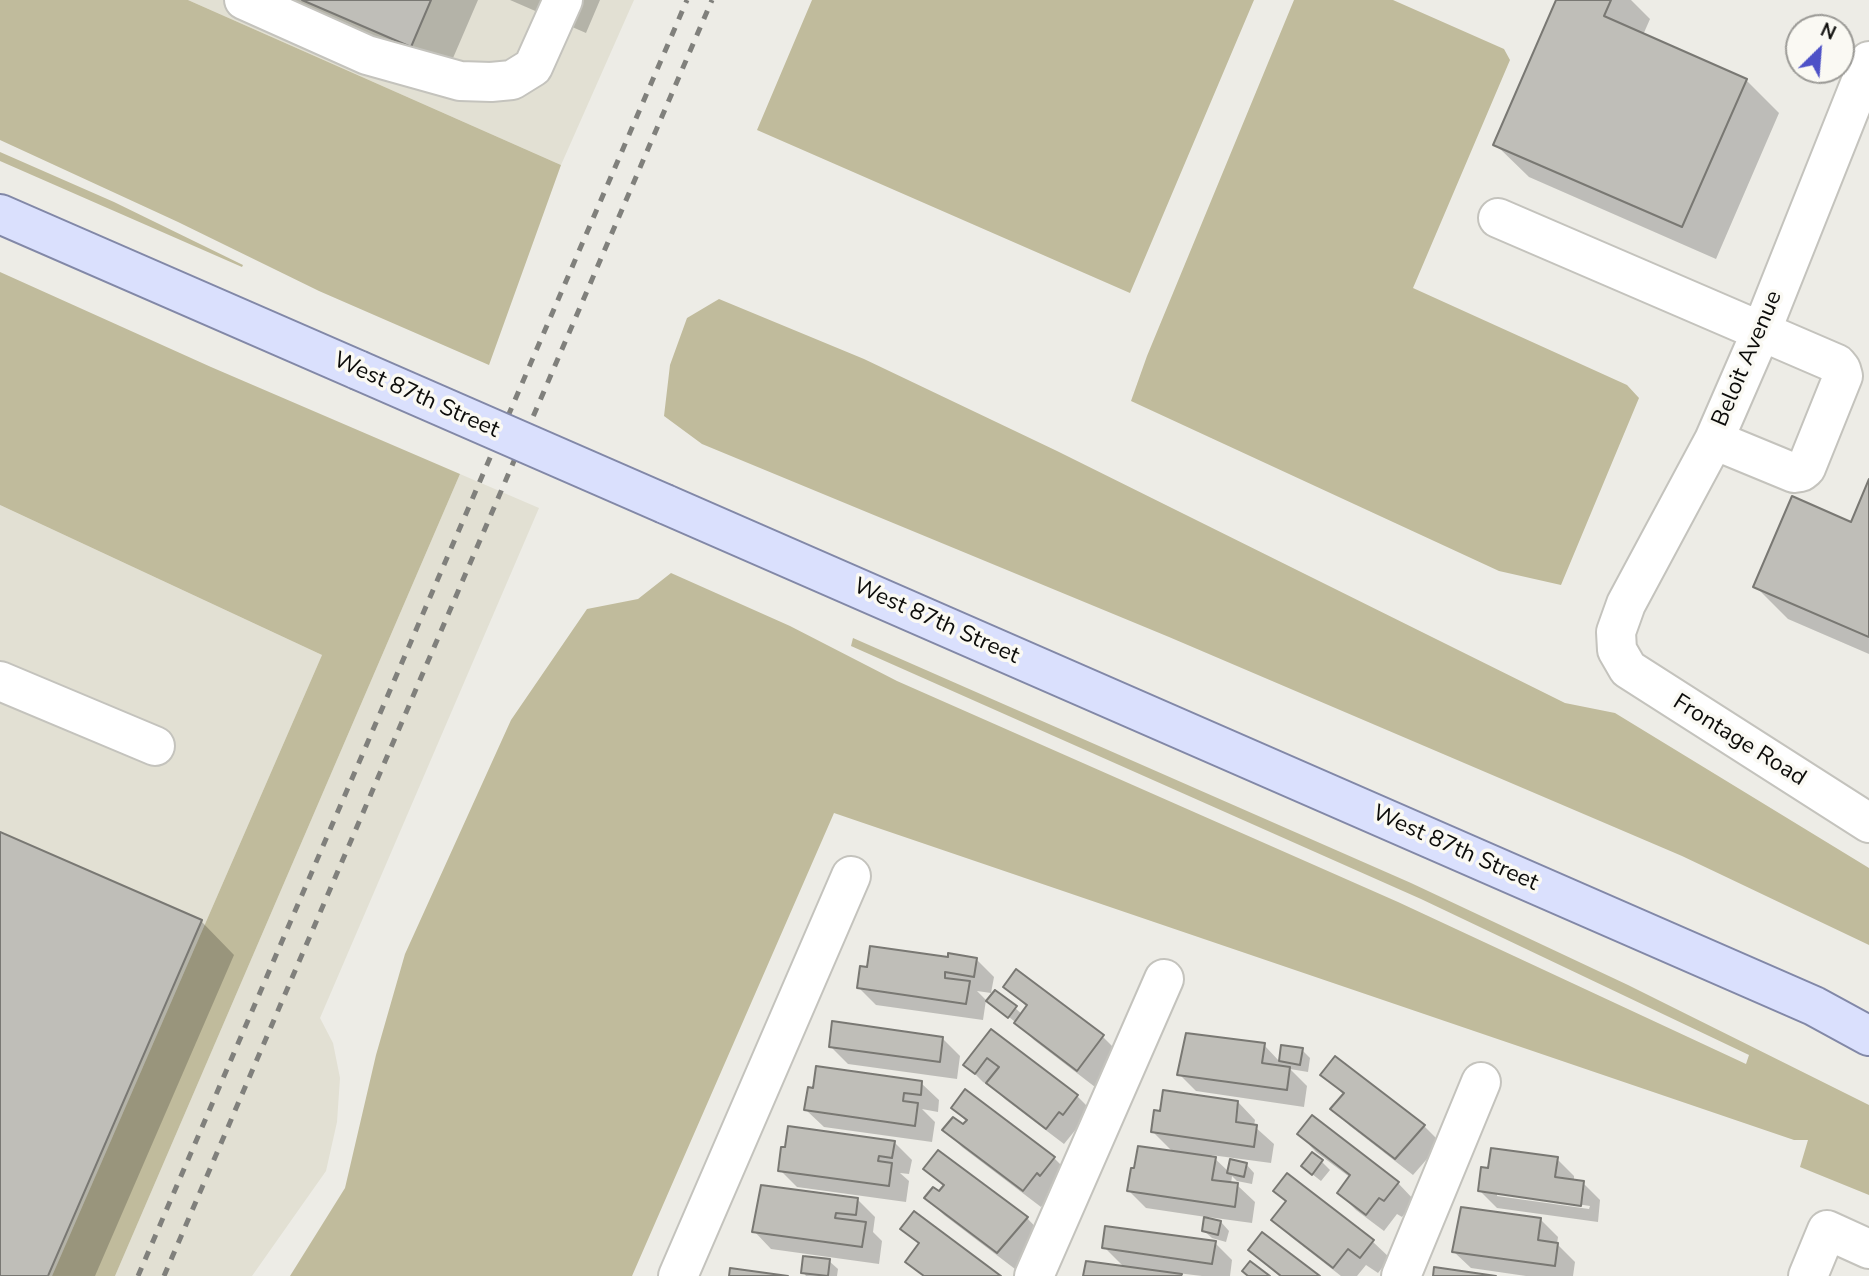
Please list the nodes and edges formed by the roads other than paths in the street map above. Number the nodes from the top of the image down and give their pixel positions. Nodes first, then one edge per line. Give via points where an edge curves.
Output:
1 (244, 0) edge
2 (563, 0) edge
3 (1869, 61) edge
4 (0, 214) edge
5 (1498, 218) dead end
6 (1761, 332) junction
7 (1714, 440) junction
8 (1617, 650) joint
9 (0, 681) edge
10 (155, 746) dead end
11 (1869, 823) edge
12 (851, 876) dead end
13 (1164, 979) dead end
14 (1869, 1036) edge
15 (1481, 1082) dead end
16 (1869, 1249) edge
17 (678, 1276) edge
18 (1034, 1276) edge
19 (1401, 1276) edge
20 (1808, 1276) edge

1 - 2 street via 367,55 460,81 491,82 512,80 533,67
3 - 6 street, Beloit Avenue
4 - 14 main road, West 87th Street, bridge via 1802,1001
5 - 6 street
6 - 7 street, Beloit Avenue
6 - 7 street via 1841,369 1843,376 1806,468 1794,473
7 - 8 street, Beloit Avenue via 1626,604 1616,632
8 - 11 street, Frontage Road via 1628,669 1644,681
9 - 10 street
12 - 17 street
13 - 18 street
15 - 19 street
16 - 20 street via 1827,1230

